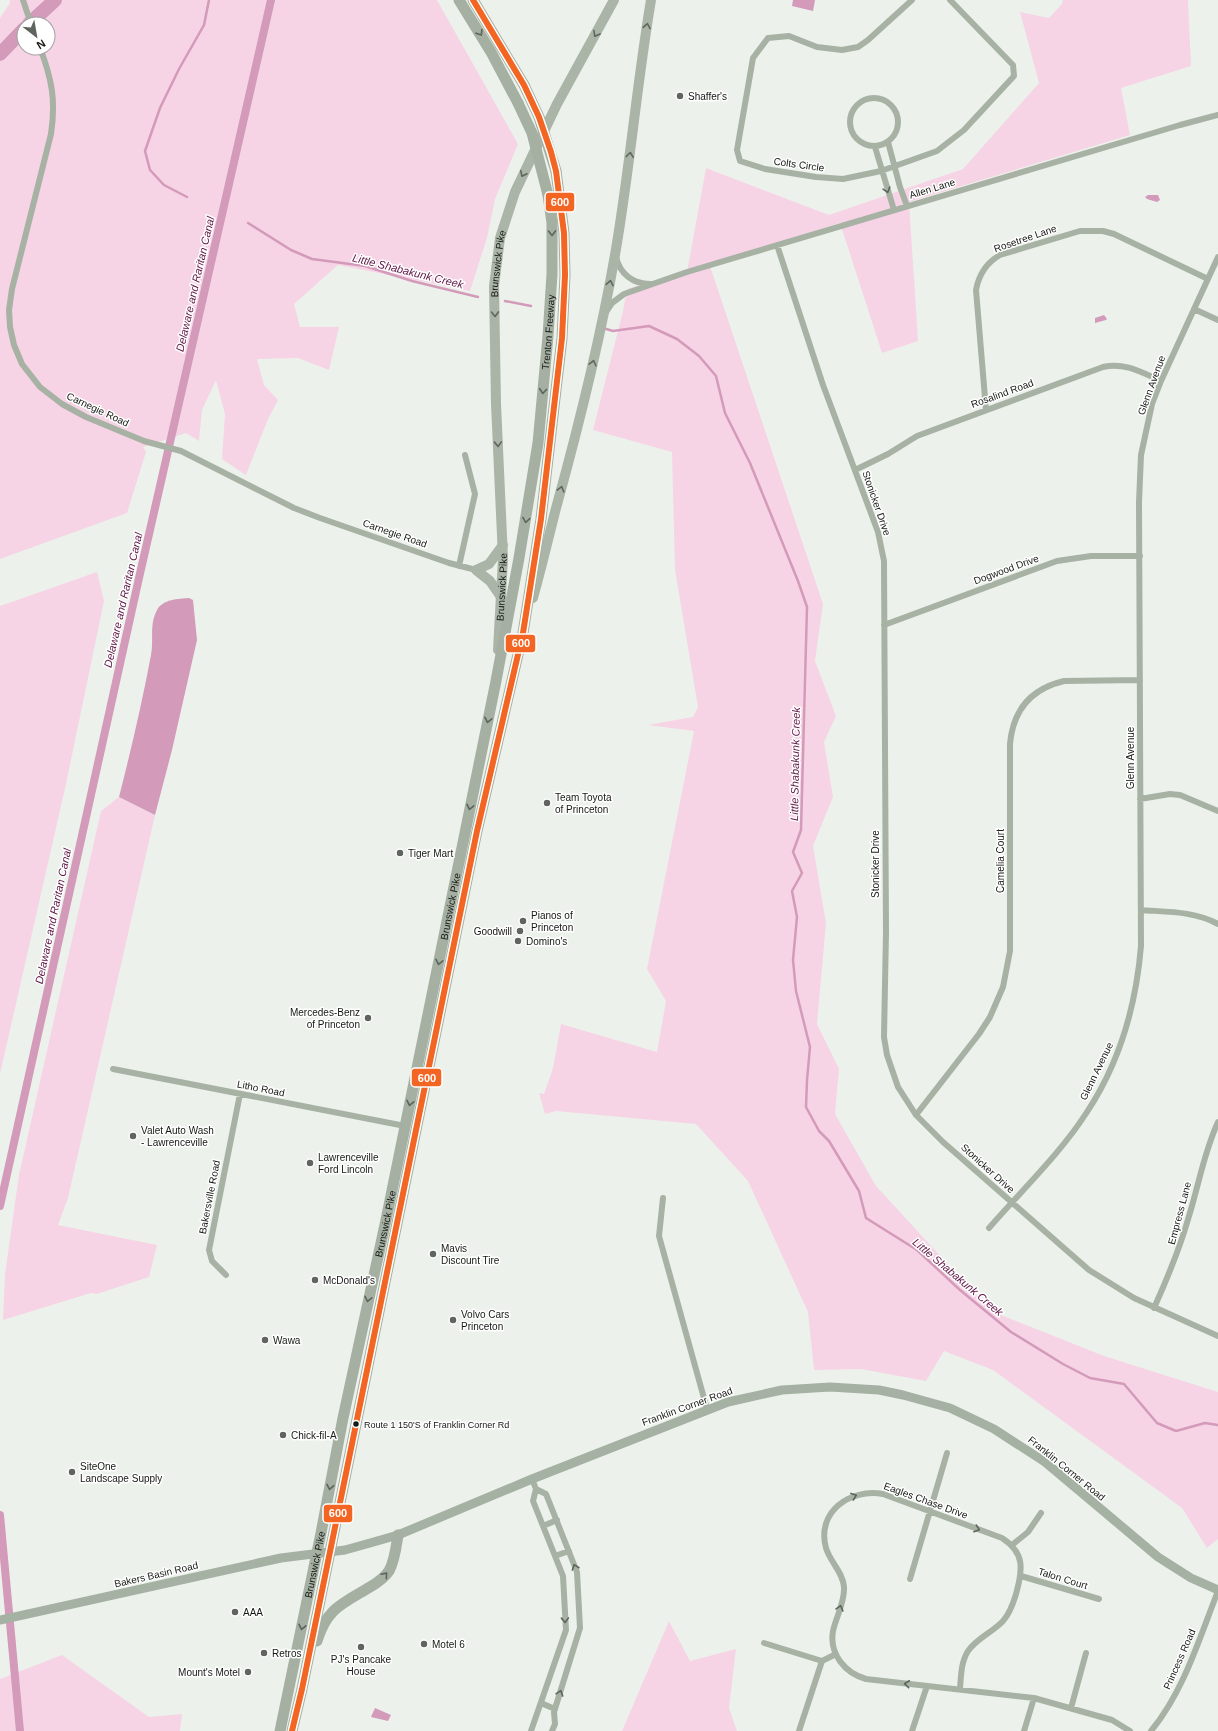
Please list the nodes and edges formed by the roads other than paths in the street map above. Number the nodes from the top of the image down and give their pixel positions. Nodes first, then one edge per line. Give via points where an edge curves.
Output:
1 (23, 0) edge
2 (459, 0) edge
3 (473, 0) edge
4 (614, 0) edge
5 (651, 0) edge
6 (912, 0) edge
7 (950, 0) edge
8 (28, 16) edge
9 (43, 56) edge
10 (1218, 115) edge
11 (888, 142) junction
12 (875, 146) junction
13 (896, 166) junction
14 (881, 171) junction
15 (908, 206) junction
16 (894, 210) junction
17 (778, 245) junction
18 (616, 250) junction
19 (1218, 257) edge
20 (1208, 279) junction
21 (654, 284) junction
22 (1194, 309) junction
23 (603, 319) junction
24 (1218, 320) edge
25 (1161, 381) junction
26 (986, 410) junction
27 (465, 455) dead end
28 (855, 470) junction
29 (502, 545) junction
30 (1140, 556) junction
31 (459, 566) junction
32 (476, 570) junction
33 (501, 597) junction
34 (884, 624) junction
35 (522, 633) junction
36 (1140, 680) junction
37 (496, 682) junction
38 (1140, 799) junction
39 (1218, 811) edge
40 (1141, 910) junction
41 (1218, 924) edge
42 (113, 1069) dead end
43 (240, 1094) junction
44 (916, 1115) junction
45 (1218, 1122) edge
46 (405, 1126) junction
47 (663, 1198) dead end
48 (1012, 1202) junction
49 (990, 1228) dead end
50 (226, 1275) dead end
51 (1154, 1308) junction
52 (1218, 1336) edge
53 (707, 1409) junction
54 (947, 1453) dead end
55 (532, 1479) junction
56 (536, 1489) junction
57 (930, 1512) junction
58 (1041, 1512) dead end
59 (557, 1520) junction
60 (543, 1526) junction
61 (398, 1535) junction
62 (1012, 1545) junction
63 (569, 1551) junction
64 (330, 1552) junction
65 (317, 1553) junction
66 (555, 1556) junction
67 (1021, 1576) junction
68 (910, 1579) dead end
69 (578, 1583) junction
70 (564, 1587) junction
71 (1218, 1591) edge
72 (1099, 1599) dead end
73 (1, 1620) edge
74 (764, 1643) dead end
75 (1086, 1653) dead end
76 (836, 1654) junction
77 (557, 1655) junction
78 (570, 1660) junction
79 (822, 1660) junction
80 (927, 1686) junction
81 (302, 1689) junction
82 (960, 1689) junction
83 (1034, 1698) junction
84 (540, 1703) junction
85 (1071, 1708) junction
86 (554, 1709) junction
87 (280, 1731) edge
88 (292, 1731) edge
89 (531, 1731) edge
90 (552, 1731) edge
91 (799, 1731) edge
92 (912, 1731) edge
93 (1024, 1731) edge
94 (1130, 1731) edge
95 (1151, 1731) edge

1 - 8 street
2 -> 37 highway, Trenton Freeway, bridge via 491,52 532,133 548,195 552,223 552,274 538,443 520,558
3 - 35 highway, Trenton Freeway, bridge via 524,85 539,117 556,171 564,233 562,338 541,519
4 -> 29 main road, Brunswick Pike via 557,104 515,192 500,238 494,286
18 -> 5 main road, Brunswick Pike
6 - 14 street, Colts Circle via 858,47 842,50 817,47 789,36 768,38 753,58 737,150 740,160 766,169 816,177 843,179
7 - 13 street, Colts Circle via 1013,65 1014,76 964,130 937,151
9 - 31 street, Carnegie Road via 53,91 54,119 12,289 9,317 14,345 22,364 31,376 45,392 86,417 130,435 181,451 320,518
10 - 15 street, Allen Lane
11 - 12 street
11 - 12 street via 898,128 897,113 893,106 880,98 864,100 852,112 850,128 859,141
11 - 13 street
12 - 14 street
13 - 14 street, Colts Circle
13 - 15 street via 900,187
14 -> 16 street
15 - 16 street, Allen Lane
16 - 17 street, Allen Lane
17 - 21 street, Allen Lane
17 - 28 street, Stonicker Drive via 823,385
18 - 21 street, Allen Lane via 619,266 629,278 645,284
23 -> 18 main road, Brunswick Pike
19 - 20 street, Glenn Avenue
20 - 22 street, Glenn Avenue
20 - 26 street, Rosetree Lane via 1103,231 1091,230 1070,234 993,260 981,272 976,290
21 - 23 street, Allen Lane via 619,297 612,303
22 - 24 street
22 - 25 street, Glenn Avenue
35 -> 23 main road, Brunswick Pike via 575,439
25 - 26 street, Rosalind Road via 1128,367 1110,365
25 - 30 street, Glenn Avenue via 1146,428 1141,455
26 - 28 street, Rosalind Road via 916,436 888,454
27 - 31 street via 476,494
28 - 34 street, Stonicker Drive via 882,548
29 - 32 main road via 489,564
29 - 33 main road, Brunswick Pike
30 - 34 street, Dogwood Drive via 1091,556 1057,561
30 - 36 street, Glenn Avenue
31 - 32 street, Carnegie Road
32 - 33 main road via 490,581
33 - 37 main road, Brunswick Pike
34 - 44 street, Stonicker Drive via 884,1037 891,1071 900,1092
35 - 64 highway, Brunswick Pike via 476,838
36 - 38 street, Glenn Avenue
36 - 44 street, Camelia Court via 1064,681 1035,693 1019,710 1010,744 1010,951 1003,986 990,1017 979,1034
37 -> 46 highway, Brunswick Pike
38 - 39 street via 1180,795
38 - 40 street, Glenn Avenue
40 - 41 street via 1186,914
40 - 48 street, Glenn Avenue via 1141,946 1134,997 1123,1039 1112,1067 1074,1130
42 - 43 street, Litho Road
43 - 46 street, Litho Road
43 - 50 street, Bakersville Road via 209,1250 212,1261
44 - 48 street, Stonicker Drive
45 - 51 street, Empress Lane via 1205,1153 1177,1258
46 -> 65 highway, Brunswick Pike via 344,1411
47 - 53 street via 659,1236
48 - 49 street, Glenn Avenue
48 - 51 street, Stonicker Drive via 1089,1270
51 - 52 street, Stonicker Drive
53 - 55 main road, Franklin Corner Road
53 - 71 main road, Franklin Corner Road via 764,1393 830,1387 879,1390 950,1408 1026,1448 1158,1557 1191,1578
54 - 57 street
55 - 56 street
55 - 61 main road, Franklin Corner Road
56 - 59 street via 546,1494
56 - 60 street via 533,1501
57 -> 62 street, Eagles Chase Drive via 1002,1538
57 - 68 street
76 -> 57 street, Eagles Chase Drive via 833,1631 844,1587 840,1572 826,1546 826,1529 833,1512 854,1495 874,1493
58 - 62 street via 1028,1532
59 - 60 street
59 - 63 street
60 - 66 street
61 - 64 main road, Franklin Corner Road
81 -> 61 highway via 325,1620 335,1610 386,1575 393,1560
62 - 67 street via 1020,1560
63 - 66 street
69 -> 63 street via 577,1572
64 - 65 main road, Franklin Corner Road
64 - 81 highway, Brunswick Pike
65 - 73 main road, Bakers Basin Road via 187,1577
65 -> 87 highway, Brunswick Pike
66 - 70 street via 563,1576
67 - 72 street, Talon Court
67 - 82 street via 1007,1617 968,1651 962,1666
69 - 70 street
69 - 78 street via 580,1628
70 -> 77 street via 566,1630
71 - 95 street, Princess Road via 1171,1703
74 - 79 street
75 - 85 street
76 - 79 street
80 -> 76 street, Eagles Chase Drive via 858,1677 843,1666
77 - 78 street
77 - 84 street
86 -> 78 street
79 - 91 street
80 - 82 street, Eagles Chase Drive
80 - 92 street
81 - 88 highway, Brunswick Pike
82 - 83 street, Eagles Chase Drive
83 - 85 street, Eagles Chase Drive
83 - 93 street
84 - 86 street
84 - 89 street
85 - 94 street, Eagles Chase Drive via 1112,1720
86 - 90 street via 555,1724

